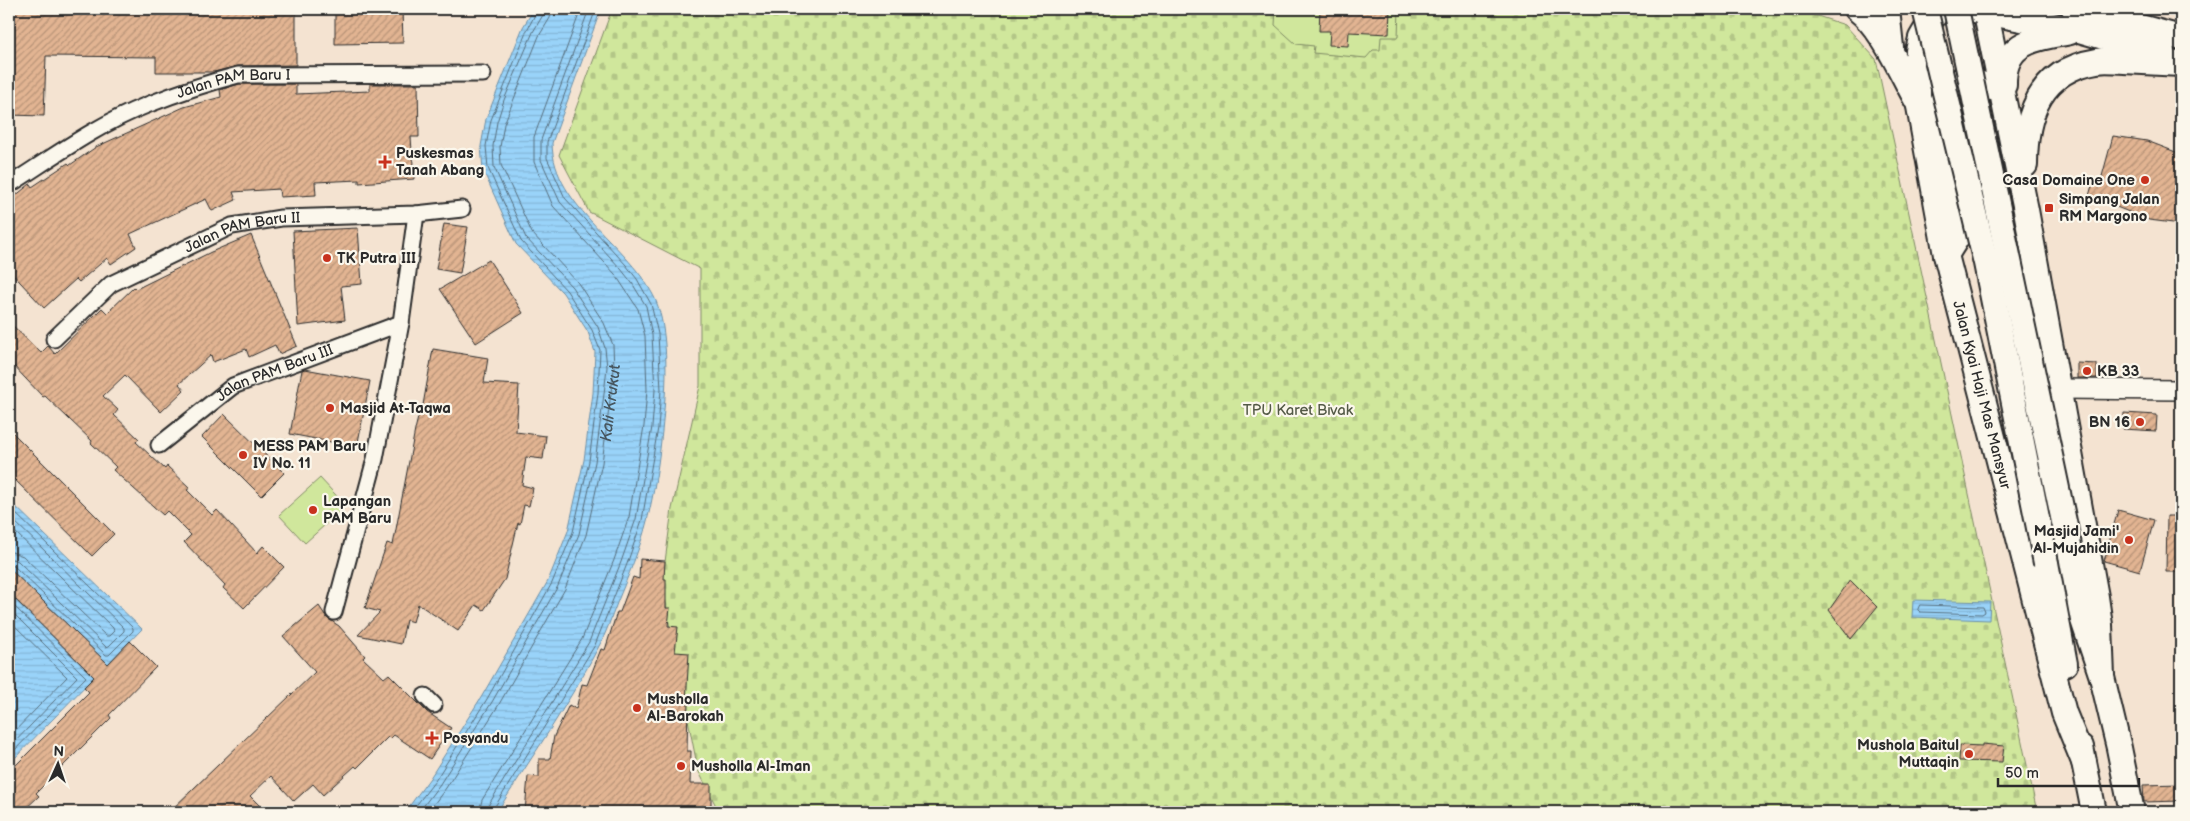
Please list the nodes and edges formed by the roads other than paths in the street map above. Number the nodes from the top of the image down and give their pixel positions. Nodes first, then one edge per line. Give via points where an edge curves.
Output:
1 (1857, 9) edge
2 (1887, 9) edge
3 (1925, 9) edge
4 (1938, 9) edge
5 (1956, 9) edge
6 (1980, 10) edge
7 (2077, 19) edge
8 (2181, 38) edge
9 (1892, 57) junction
10 (2181, 59) edge
11 (2181, 64) edge
12 (483, 74) dead end
13 (2005, 99) junction
14 (1918, 101) junction
15 (9, 185) edge
16 (462, 209) dead end
17 (2026, 210) junction
18 (416, 214) junction
19 (1946, 255) junction
20 (401, 323) junction
21 (54, 339) dead end
22 (2058, 389) junction
23 (2181, 390) edge
24 (159, 445) dead end
25 (334, 612) dead end
26 (2102, 678) junction
27 (2084, 762) junction
28 (2094, 812) edge
29 (2132, 812) edge

1 - 9 main road via 1874,26
2 - 9 main road
3 - 27 main road, Jalan Kyai Haji Mas Mansyur, bridge via 1986,262
4 - 14 main road, Jalan Kyai Haji Mas Mansyur via 1921,38 1918,51
5 - 26 main road, bridge via 2083,620
6 - 7 main road
6 - 13 main road
7 - 8 main road
7 - 10 main road
7 - 13 main road via 2016,48 2006,68
9 - 14 main road
11 - 17 main road via 2099,60 2071,67 2053,78 2040,94 2031,116 2025,152
12 - 15 street, Jalan PAM Baru I via 238,75 146,105 94,132
13 - 17 main road
13 - 19 main road via 1982,84 1967,80 1953,84 1942,96 1940,124 1959,219 1956,239
14 - 19 main road, Jalan Kyai Haji Mas Mansyur
16 - 18 street, Jalan PAM Baru II
17 - 22 main road
18 - 20 street
18 - 21 street, Jalan PAM Baru II via 280,218 232,226 111,284
19 - 27 main road, Jalan Kyai Haji Mas Mansyur via 2061,704
20 - 24 street, Jalan PAM Baru III via 233,386
20 - 25 street via 375,459
22 - 23 street
22 - 26 main road via 2096,597
26 - 29 main road
27 - 28 main road, Jalan Kyai Haji Mas Mansyur

